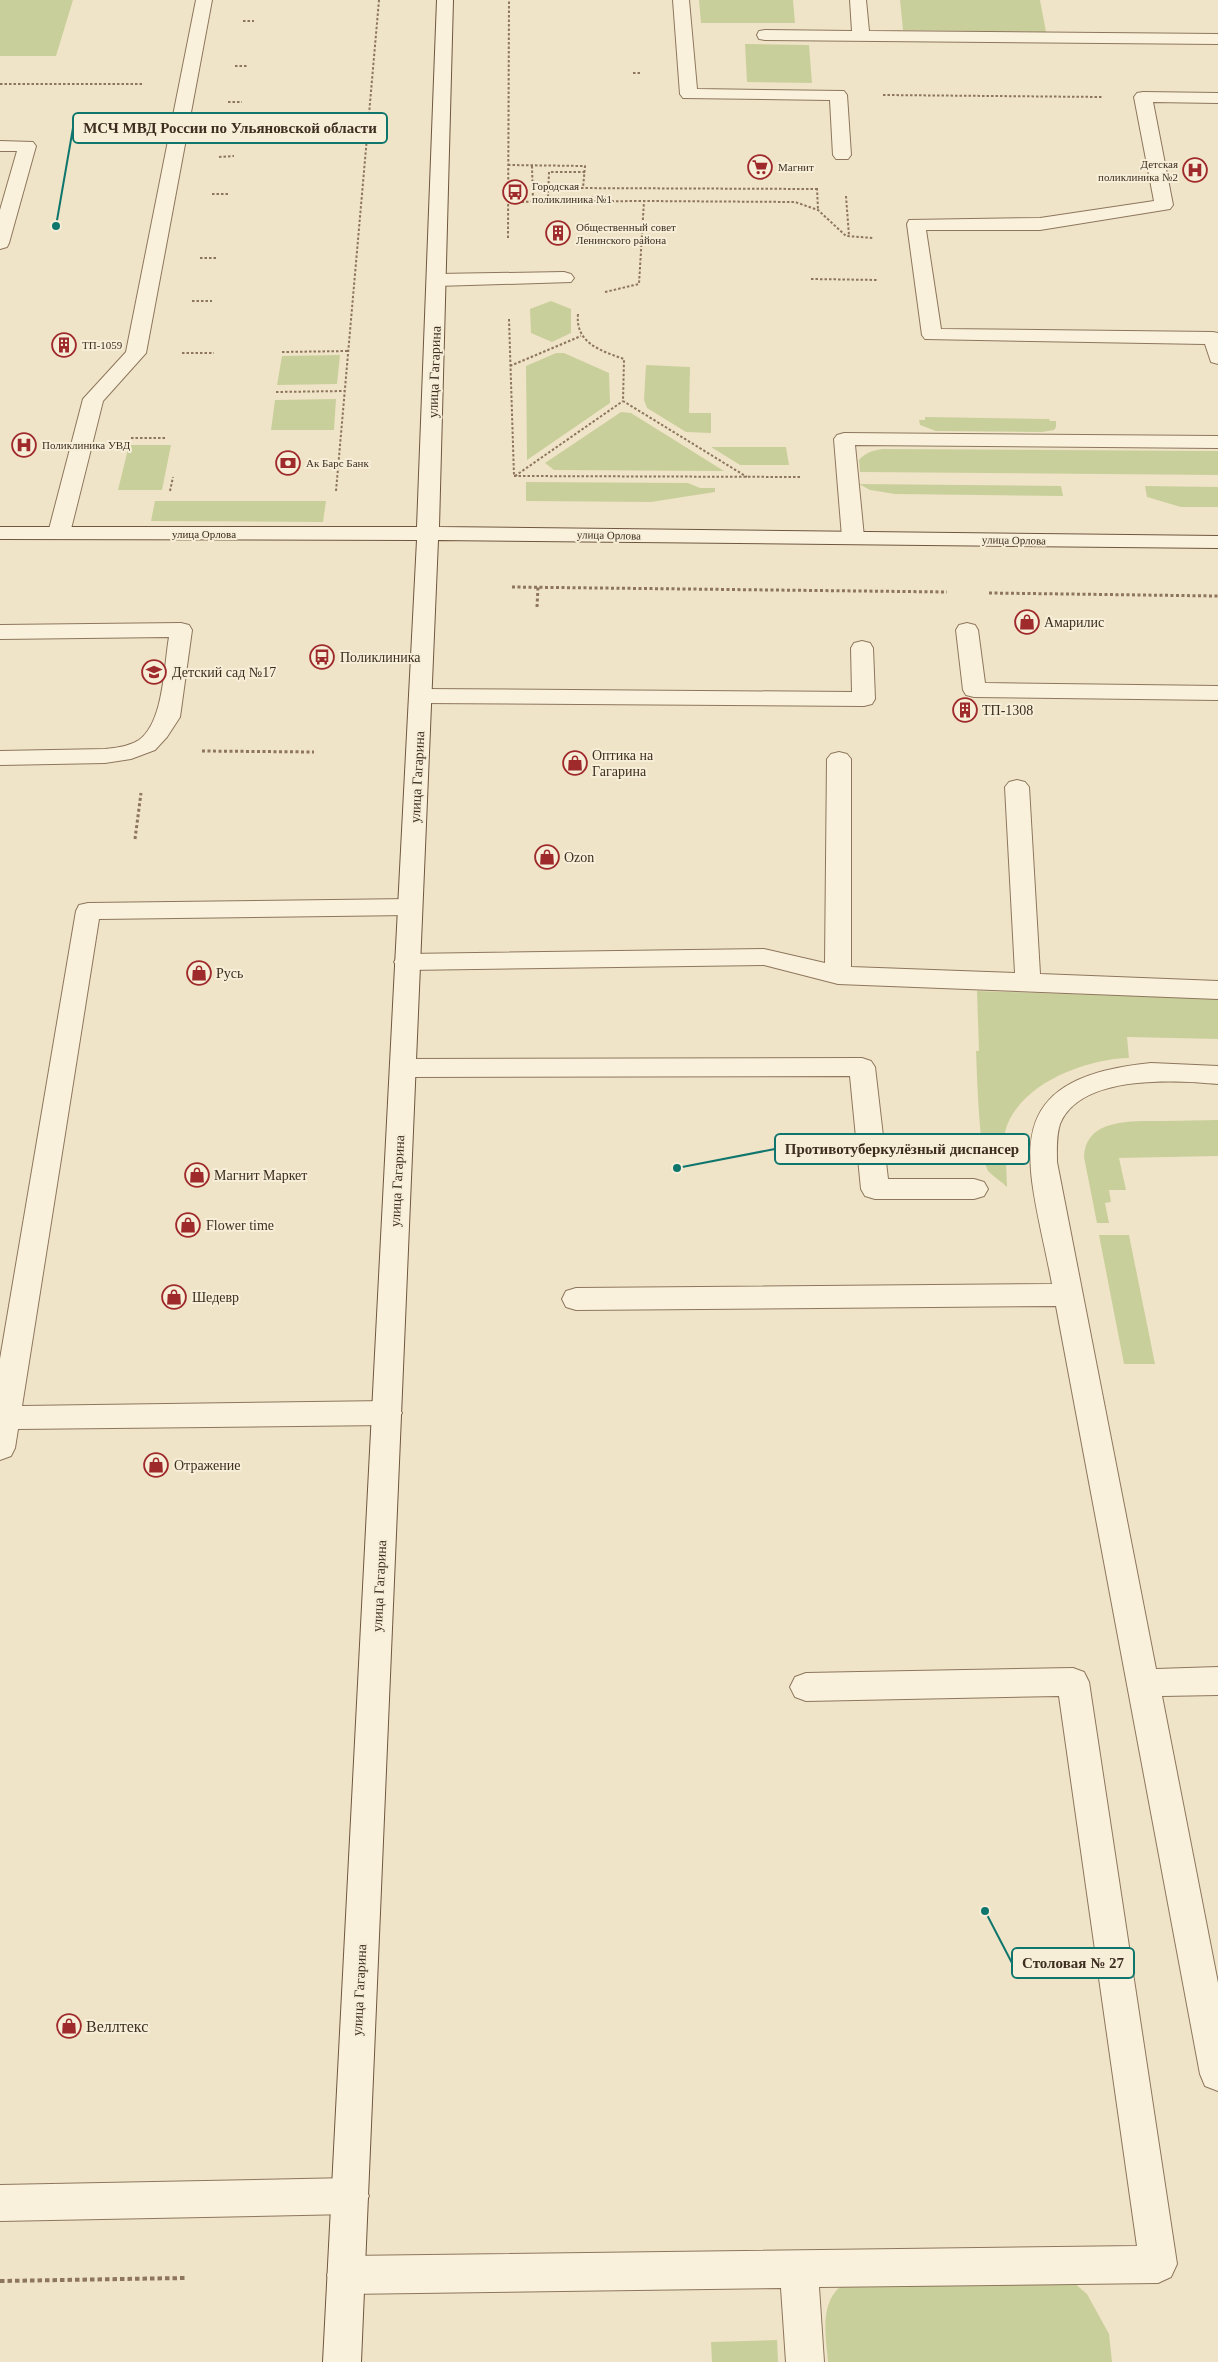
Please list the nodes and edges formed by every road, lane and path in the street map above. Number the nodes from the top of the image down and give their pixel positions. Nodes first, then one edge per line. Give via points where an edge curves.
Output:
1 (204, 0) edge
2 (379, 0) edge
3 (445, 0) edge
4 (510, 0) edge
5 (681, 0) edge
6 (858, 0) edge
7 (765, 35) dead end
8 (861, 36) junction
9 (1218, 39) edge
10 (0, 84) edge
11 (188, 84) junction
12 (838, 95) junction
13 (1143, 97) junction
14 (1218, 98) edge
15 (0, 146) edge
16 (842, 155) dead end
17 (508, 166) junction
18 (532, 166) junction
19 (584, 172) junction
20 (563, 188) dead end
21 (584, 188) junction
22 (532, 201) junction
23 (611, 201) junction
24 (644, 201) junction
25 (508, 202) junction
26 (818, 210) junction
27 (0, 243) edge
28 (919, 243) junction
29 (509, 278) junction
30 (564, 278) dead end
31 (811, 279) dead end
32 (437, 280) junction
33 (924, 281) junction
34 (599, 294) dead end
35 (578, 312) dead end
36 (581, 336) junction
37 (348, 351) junction
38 (282, 352) dead end
39 (1218, 358) edge
40 (510, 366) junction
41 (344, 391) junction
42 (276, 392) dead end
43 (623, 401) junction
44 (1218, 442) edge
45 (173, 477) dead end
46 (747, 477) dead end
47 (169, 497) dead end
48 (336, 497) dead end
49 (0, 533) edge
50 (59, 533) junction
51 (428, 534) junction
52 (852, 537) junction
53 (1218, 542) edge
54 (512, 587) dead end
55 (538, 587) junction
56 (954, 592) dead end
57 (983, 592) dead end
58 (1218, 596) edge
59 (537, 607) dead end
60 (967, 630) dead end
61 (0, 632) edge
62 (862, 648) dead end
63 (1218, 693) edge
64 (421, 696) junction
65 (195, 751) dead end
66 (314, 752) dead end
67 (0, 758) edge
68 (839, 759) dead end
69 (1017, 787) dead end
70 (410, 907) junction
71 (408, 962) junction
72 (838, 975) junction
73 (1028, 983) junction
74 (1218, 990) edge
75 (403, 1068) junction
76 (1218, 1075) edge
77 (974, 1189) dead end
78 (1069, 1295) junction
79 (576, 1299) dead end
80 (387, 1413) junction
81 (5, 1418) junction
82 (0, 1448) edge
83 (1218, 1681) edge
84 (1143, 1683) junction
85 (806, 1687) dead end
86 (1218, 2074) edge
87 (350, 2196) junction
88 (0, 2203) edge
89 (799, 2269) junction
90 (346, 2275) junction
91 (185, 2278) dead end
92 (0, 2281) edge
93 (342, 2362) edge
94 (805, 2362) edge

1 - 11 main road
2 - 37 path
3 - 32 main road, улица Гагарина
4 - 17 path
5 - 12 main road via 689,94
6 - 8 main road
7 - 8 main road
8 - 9 main road
10 - 11 path
11 - 50 main road via 136,353 93,400
12 - 13 path
12 - 16 main road
13 - 14 main road
13 - 28 main road via 1164,205 1040,224 916,224
15 - 27 main road via 27,146
17 - 18 path
17 - 25 path
18 - 19 path via 585,166
18 - 22 path
19 - 21 path
19 - 23 path via 549,172 548,197 611,198
20 - 21 path
21 - 26 path via 817,190
22 - 23 path
22 - 25 path
23 - 24 path
24 - 26 path via 796,202
24 - 34 path via 639,284
25 - 29 path
26 - 28 path via 846,236
28 - 33 main road
29 - 30 main road
29 - 32 main road
29 - 40 path
31 - 33 path
32 - 51 main road, улица Гагарина
33 - 39 main road via 932,334 1213,338
35 - 36 path via 576,321
36 - 40 path
36 - 43 path via 596,348 624,359
37 - 38 path
37 - 41 path
40 - 43 path via 514,476
41 - 42 path
41 - 48 path
43 - 46 path
44 - 52 main road via 844,439
45 - 47 path
49 - 50 main road, улица Орлова
50 - 51 main road, улица Орлова
51 - 52 main road, улица Орлова
51 - 64 main road, улица Гагарина
52 - 53 main road, улица Орлова
54 - 55 path
55 - 56 path
55 - 59 path
57 - 58 path
60 - 63 main road via 974,690
61 - 67 main road via 181,630 168,717 147,745 123,754 105,756
62 - 64 main road via 864,699
64 - 70 main road, улица Гагарина
65 - 66 path
68 - 72 main road
69 - 73 main road
70 - 71 main road, улица Гагарина
70 - 81 main road via 88,911
71 - 72 main road via 764,957
71 - 75 main road, улица Гагарина
72 - 73 main road
73 - 74 main road
75 - 77 main road via 862,1067 875,1189
75 - 80 main road, улица Гагарина
76 - 78 main road via 1196,1072 1106,1078 1085,1086 1049,1117 1044,1135 1043,1162
78 - 79 main road
78 - 84 main road
80 - 81 main road
80 - 87 main road, улица Гагарина
81 - 82 main road
83 - 84 main road
84 - 86 main road
85 - 89 main road via 1073,1682 1158,2264
87 - 88 main road
87 - 90 main road, улица Гагарина
89 - 90 main road
89 - 94 main road
90 - 93 main road, улица Гагарина
91 - 92 path

